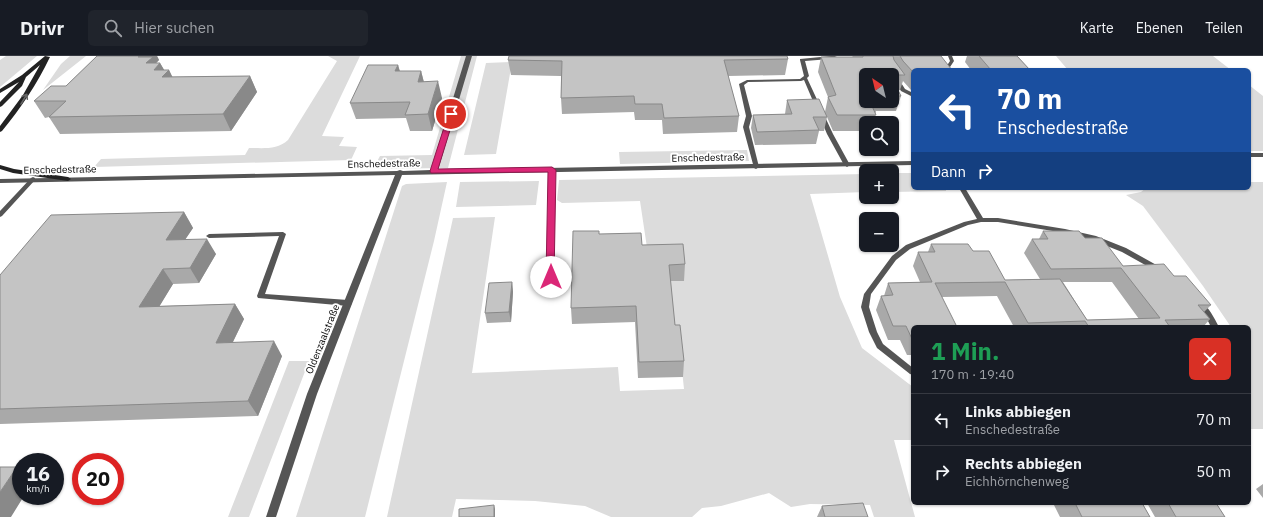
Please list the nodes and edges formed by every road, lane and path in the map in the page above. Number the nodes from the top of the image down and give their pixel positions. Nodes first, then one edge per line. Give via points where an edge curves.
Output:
1 (47, 56) edge
2 (469, 56) edge
3 (835, 56) edge
4 (950, 56) edge
5 (947, 68) edge
6 (24, 76) junction
7 (805, 78) junction
8 (899, 83) edge
9 (0, 91) edge
10 (911, 94) edge
11 (0, 105) edge
12 (0, 130) edge
13 (1251, 155) edge
14 (1263, 155) edge
15 (911, 163) edge
16 (847, 165) junction
17 (756, 166) junction
18 (0, 167) edge
19 (552, 170) junction
20 (434, 171) junction
21 (400, 172) junction
22 (33, 179) junction
23 (68, 179) junction
24 (0, 181) edge
25 (963, 190) edge
26 (0, 215) edge
27 (981, 220) junction
28 (209, 236) dead end
29 (1162, 272) edge
30 (551, 277) dead end
31 (1194, 298) edge
32 (348, 303) junction
33 (1214, 325) edge
34 (911, 370) edge
35 (271, 517) edge

1 - 6 street
12 -> 1 street via 18,108
2 - 20 street
3 - 7 lane via 802,60 807,76
4 - 5 lane via 952,60
6 - 9 street
6 - 11 street via 16,89
7 - 16 lane
7 - 17 lane via 747,81 741,84 749,116 746,127
8 - 10 lane via 903,90
13 - 14 street
15 - 16 street, Enschedestraße
16 - 17 street, Enschedestraße
17 - 19 street, Enschedestraße
18 - 23 street
19 - 20 street, Enschedestraße
19 - 30 lane
20 - 21 street, Enschedestraße
21 - 23 street, Enschedestraße
21 - 32 street, Oldenzaalstraße
22 - 23 street, Enschedestraße
22 - 24 street, Enschedestraße
22 - 26 lane
25 - 27 lane
27 - 29 lane via 998,220 1094,238 1124,250
27 - 34 lane via 966,223 908,247 894,258 868,294 865,307 880,346
28 - 32 lane via 283,234 261,296
31 - 33 lane
32 - 35 street, Oldenzaalstraße via 312,394

